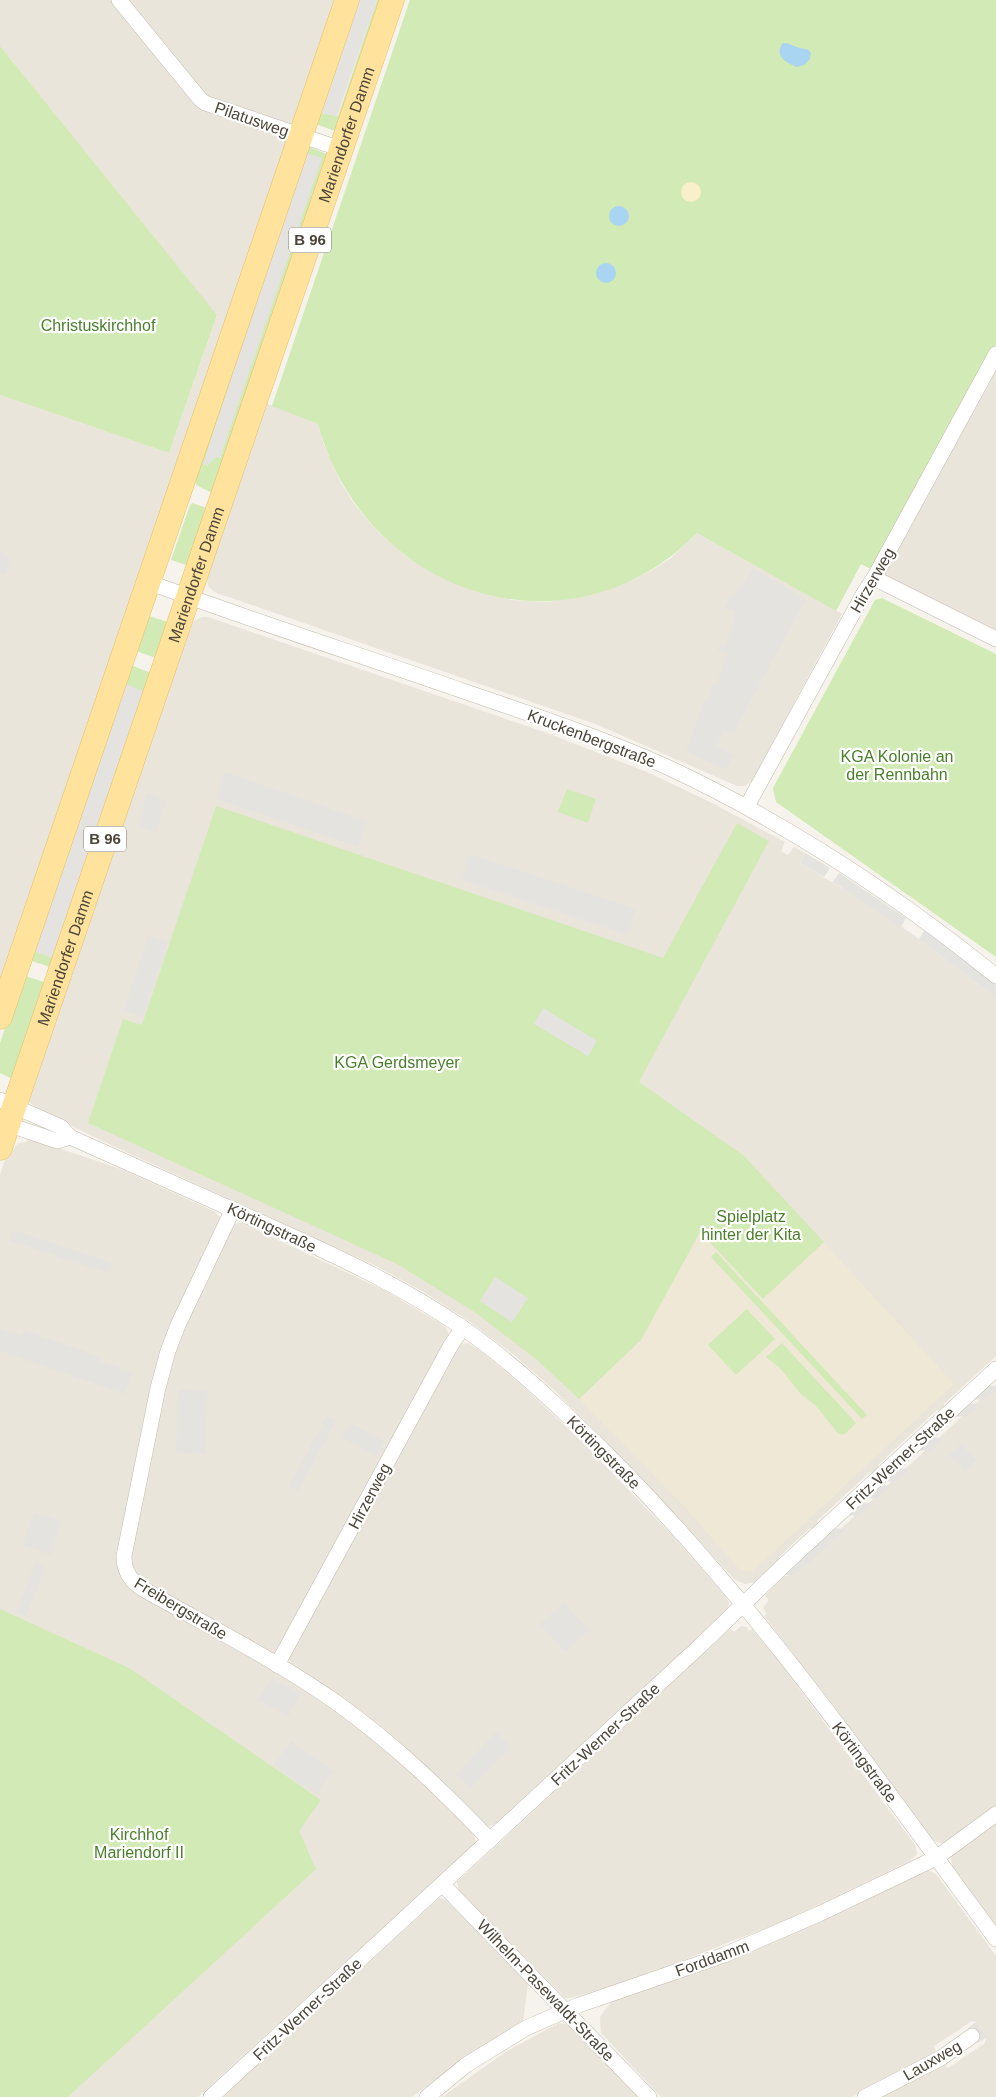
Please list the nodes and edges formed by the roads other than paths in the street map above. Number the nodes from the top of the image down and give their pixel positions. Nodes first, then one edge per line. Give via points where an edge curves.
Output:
1 (119, 0) edge
2 (348, 0) edge
3 (392, 0) edge
4 (301, 136) junction
5 (341, 149) junction
6 (996, 354) edge
7 (874, 578) junction
8 (148, 582) junction
9 (188, 597) junction
10 (996, 640) edge
11 (747, 806) junction
12 (996, 976) edge
13 (0, 1017) edge
14 (6, 1113) edge
15 (0, 1148) edge
16 (233, 1209) junction
17 (463, 1328) junction
18 (996, 1370) edge
19 (744, 1605) junction
20 (277, 1665) junction
21 (996, 1814) edge
22 (490, 1840) junction
23 (936, 1858) junction
24 (442, 1884) junction
25 (996, 1939) edge
26 (565, 2010) junction
27 (972, 2036) dead end
28 (211, 2097) edge
29 (427, 2097) edge
30 (649, 2097) edge
31 (865, 2097) edge

1 - 4 street, Pilatusweg via 205,103
2 - 4 main road, B 96
3 - 5 main road, Mariendorfer Damm / B 96
4 - 5 street, Pilatusweg
4 - 8 main road, B 96
5 - 9 main road, Mariendorfer Damm / B 96
6 - 7 street, Hirzerweg
7 - 10 street
7 - 11 street, Hirzerweg
8 - 9 street, Kruckenbergstraße
8 - 13 main road, B 96
9 - 11 street, Kruckenbergstraße via 578,730
9 - 14 main road, Mariendorfer Damm / B 96
11 - 12 street, Kruckenbergstraße via 906,908
14 - 15 main road, Mariendorfer Damm / B 96
14 - 16 street, Körtingstraße via 57,1141 70,1137
16 - 17 street, Körtingstraße via 382,1278
16 - 20 street, Freibergstraße via 168,1351 124,1563 135,1584
17 - 19 street, Körtingstraße via 566,1413 658,1508
17 - 20 street, Hirzerweg
18 - 19 street, Fritz-Werner-Straße
19 - 22 street, Fritz-Werner-Straße
19 - 23 street, Körtingstraße via 815,1694
20 - 22 street, Freibergstraße via 336,1702 390,1743
21 - 23 street, Forddamm
22 - 24 street, Fritz-Werner-Straße
23 - 25 street, Körtingstraße
23 - 26 street, Forddamm via 724,1955
24 - 26 street, Wilhelm-Pasewaldt-Straße
24 - 28 street, Fritz-Werner-Straße
26 - 29 street, Forddamm via 526,2028 474,2061
26 - 30 street, Wilhelm-Pasewaldt-Straße
27 - 31 street, Lauxweg via 941,2058

